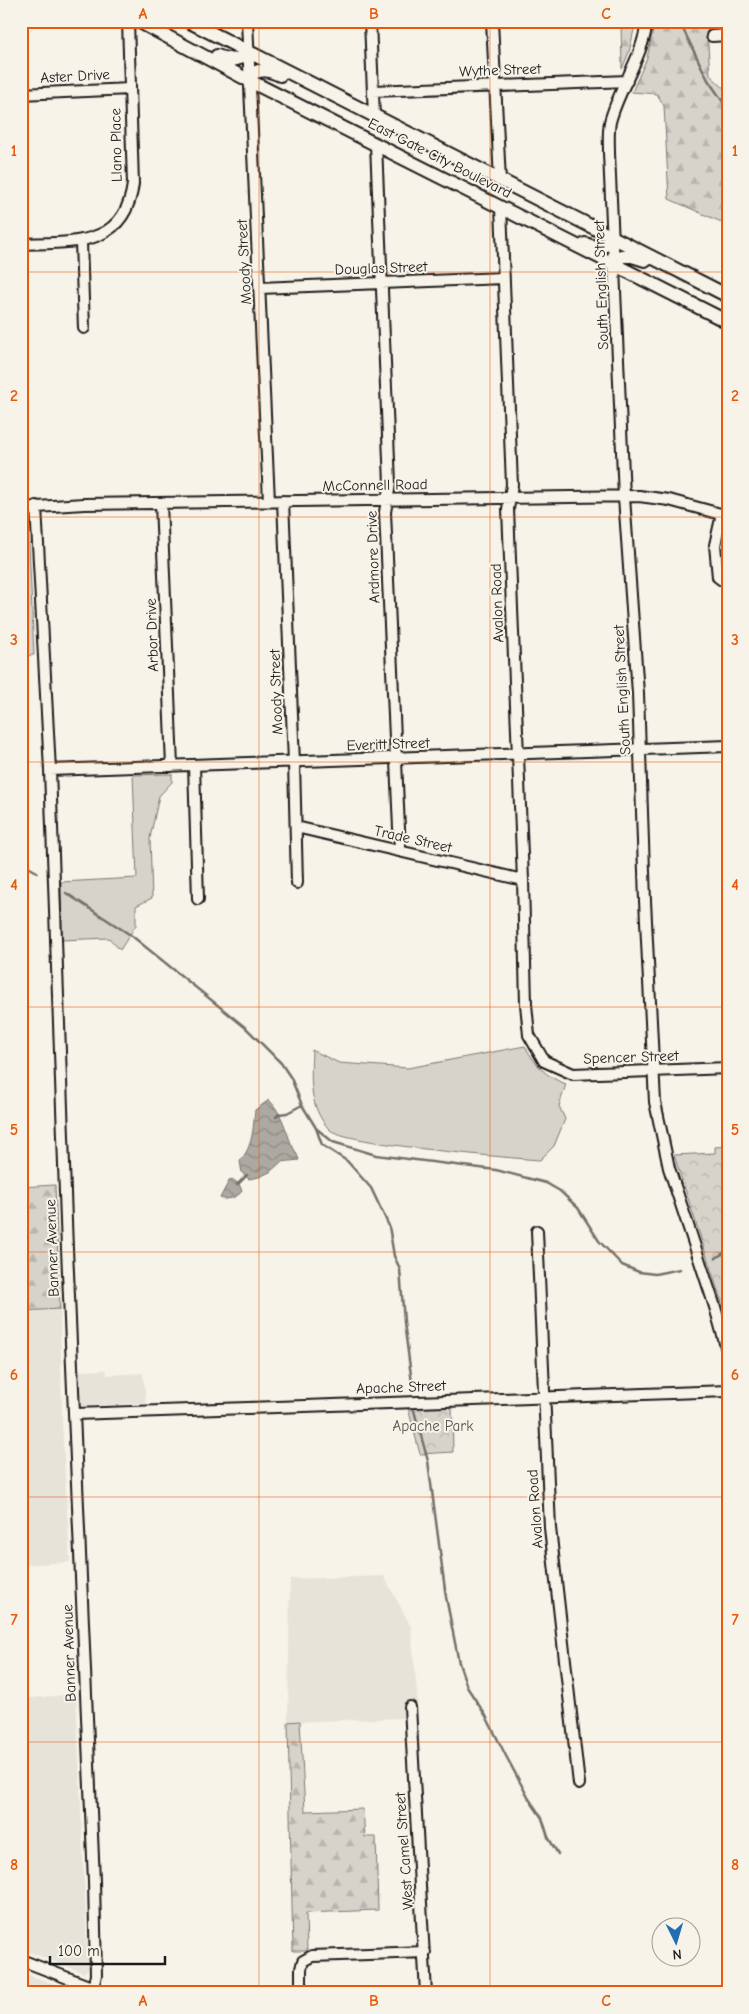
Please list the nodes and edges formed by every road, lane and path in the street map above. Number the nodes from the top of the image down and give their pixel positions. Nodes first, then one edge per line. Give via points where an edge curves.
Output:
1 (128, 21) edge
2 (138, 21) edge
3 (188, 21) edge
4 (247, 21) edge
5 (370, 21) edge
6 (492, 21) edge
7 (647, 21) edge
8 (728, 35) edge
9 (712, 36) dead end
10 (182, 45) junction
11 (248, 52) junction
12 (250, 81) junction
13 (627, 81) junction
14 (495, 85) junction
15 (318, 88) junction
16 (130, 89) junction
17 (374, 91) junction
18 (21, 94) edge
19 (374, 117) junction
20 (376, 144) junction
21 (500, 181) junction
22 (501, 207) junction
23 (540, 227) junction
24 (614, 239) junction
25 (81, 242) junction
26 (21, 244) edge
27 (615, 265) junction
28 (690, 276) junction
29 (503, 278) junction
30 (382, 284) junction
31 (260, 288) junction
32 (728, 296) edge
33 (728, 322) edge
34 (84, 328) dead end
35 (510, 497) junction
36 (624, 497) junction
37 (387, 500) junction
38 (268, 501) junction
39 (283, 501) junction
40 (161, 503) junction
41 (36, 506) junction
42 (21, 508) edge
43 (725, 515) edge
44 (728, 580) edge
45 (728, 746) edge
46 (641, 748) junction
47 (518, 753) junction
48 (396, 759) junction
49 (294, 762) junction
50 (194, 765) junction
51 (172, 766) junction
52 (50, 770) junction
53 (296, 828) junction
54 (400, 851) junction
55 (523, 880) junction
56 (297, 883) dead end
57 (198, 900) dead end
58 (526, 999) joint
59 (728, 1068) edge
60 (654, 1070) junction
61 (537, 1231) dead end
62 (728, 1354) edge
63 (728, 1391) edge
64 (543, 1398) junction
65 (75, 1414) junction
66 (410, 1707) dead end
67 (579, 1784) dead end
68 (425, 1952) junction
69 (21, 1960) edge
70 (93, 1988) junction
71 (107, 1993) edge
72 (301, 1993) edge
73 (426, 1993) edge

1 - 16 street, Llano Place
2 - 10 main road, East Gate City Boulevard
3 - 11 main road, East Gate City Boulevard
4 - 11 street, Moody Street
5 - 17 street
6 - 14 street
7 - 13 street, South English Street via 640,52
8 - 9 street
10 - 11 main road via 232,62
10 - 12 main road, East Gate City Boulevard
11 - 12 street, Moody Street
11 - 15 main road, East Gate City Boulevard
12 - 15 main road via 253,73 265,70 298,84
12 - 20 main road, East Gate City Boulevard
12 - 31 street, Moody Street
13 - 14 street, Wythe Street
13 - 24 street, South English Street via 609,124
14 - 17 street, Wythe Street
14 - 21 street
15 - 19 main road, East Gate City Boulevard
16 - 18 street, Aster Drive
16 - 25 street, Llano Place via 131,199 123,216 110,230
17 - 19 street
19 - 21 main road, East Gate City Boulevard
20 - 22 main road, East Gate City Boulevard
20 - 30 street, Ardmore Drive
21 - 24 main road, East Gate City Boulevard
22 - 23 main road, East Gate City Boulevard
22 - 29 street, Avalon Road
23 - 24 main road via 600,247
23 - 27 main road, East Gate City Boulevard
24 - 27 street, South English Street
24 - 28 main road, East Gate City Boulevard
25 - 26 street, Llano Place
25 - 34 street
27 - 28 main road via 621,256 632,256
27 - 33 main road, East Gate City Boulevard
27 - 36 street, South English Street
28 - 32 main road, East Gate City Boulevard
29 - 30 street, Douglas Street
29 - 35 street, Avalon Road
30 - 31 street, Douglas Street
30 - 37 street, Ardmore Drive via 390,484
31 - 38 street, Moody Street
35 - 36 street, McConnell Road
35 - 37 street, McConnell Road
35 - 47 street, Avalon Road
36 - 43 street, McConnell Road via 669,500
36 - 46 street, South English Street
37 - 39 street, McConnell Road
37 - 48 street, Ardmore Drive
38 - 39 street, McConnell Road
38 - 40 street, McConnell Road
39 - 49 street, Moody Street
40 - 41 street, McConnell Road
40 - 51 street, Arbor Drive
41 - 42 street, McConnell Road
41 - 52 street, Banner Avenue
43 - 44 street via 715,545 718,577
45 - 46 street, Everitt Street
46 - 47 street, Everitt Street
46 - 60 street, South English Street
47 - 48 street, Everitt Street
47 - 55 street, Avalon Road
48 - 49 street, Everitt Street
48 - 54 street, Ardmore Drive
49 - 50 street, Everitt Street
49 - 53 street, Moody Street
50 - 51 street, Everitt Street
50 - 57 street
51 - 52 street, Everitt Street
52 - 65 street, Banner Avenue
53 - 54 street, Trade Street
53 - 56 street, Moody Street
54 - 55 street, Trade Street
55 - 58 street, Avalon Road
58 - 60 street, Spencer Street via 529,1035 544,1061 573,1074
59 - 60 street, Spencer Street
60 - 62 street, South English Street via 664,1152
61 - 64 street, Avalon Road
63 - 64 street, Apache Street
64 - 65 street, Apache Street
64 - 67 street, Avalon Road via 550,1528
65 - 70 street, Banner Avenue via 94,1881 96,1975
66 - 68 street, West Camel Street
68 - 72 street via 312,1956 303,1961
68 - 73 street, West Camel Street
69 - 70 street
70 - 71 street

